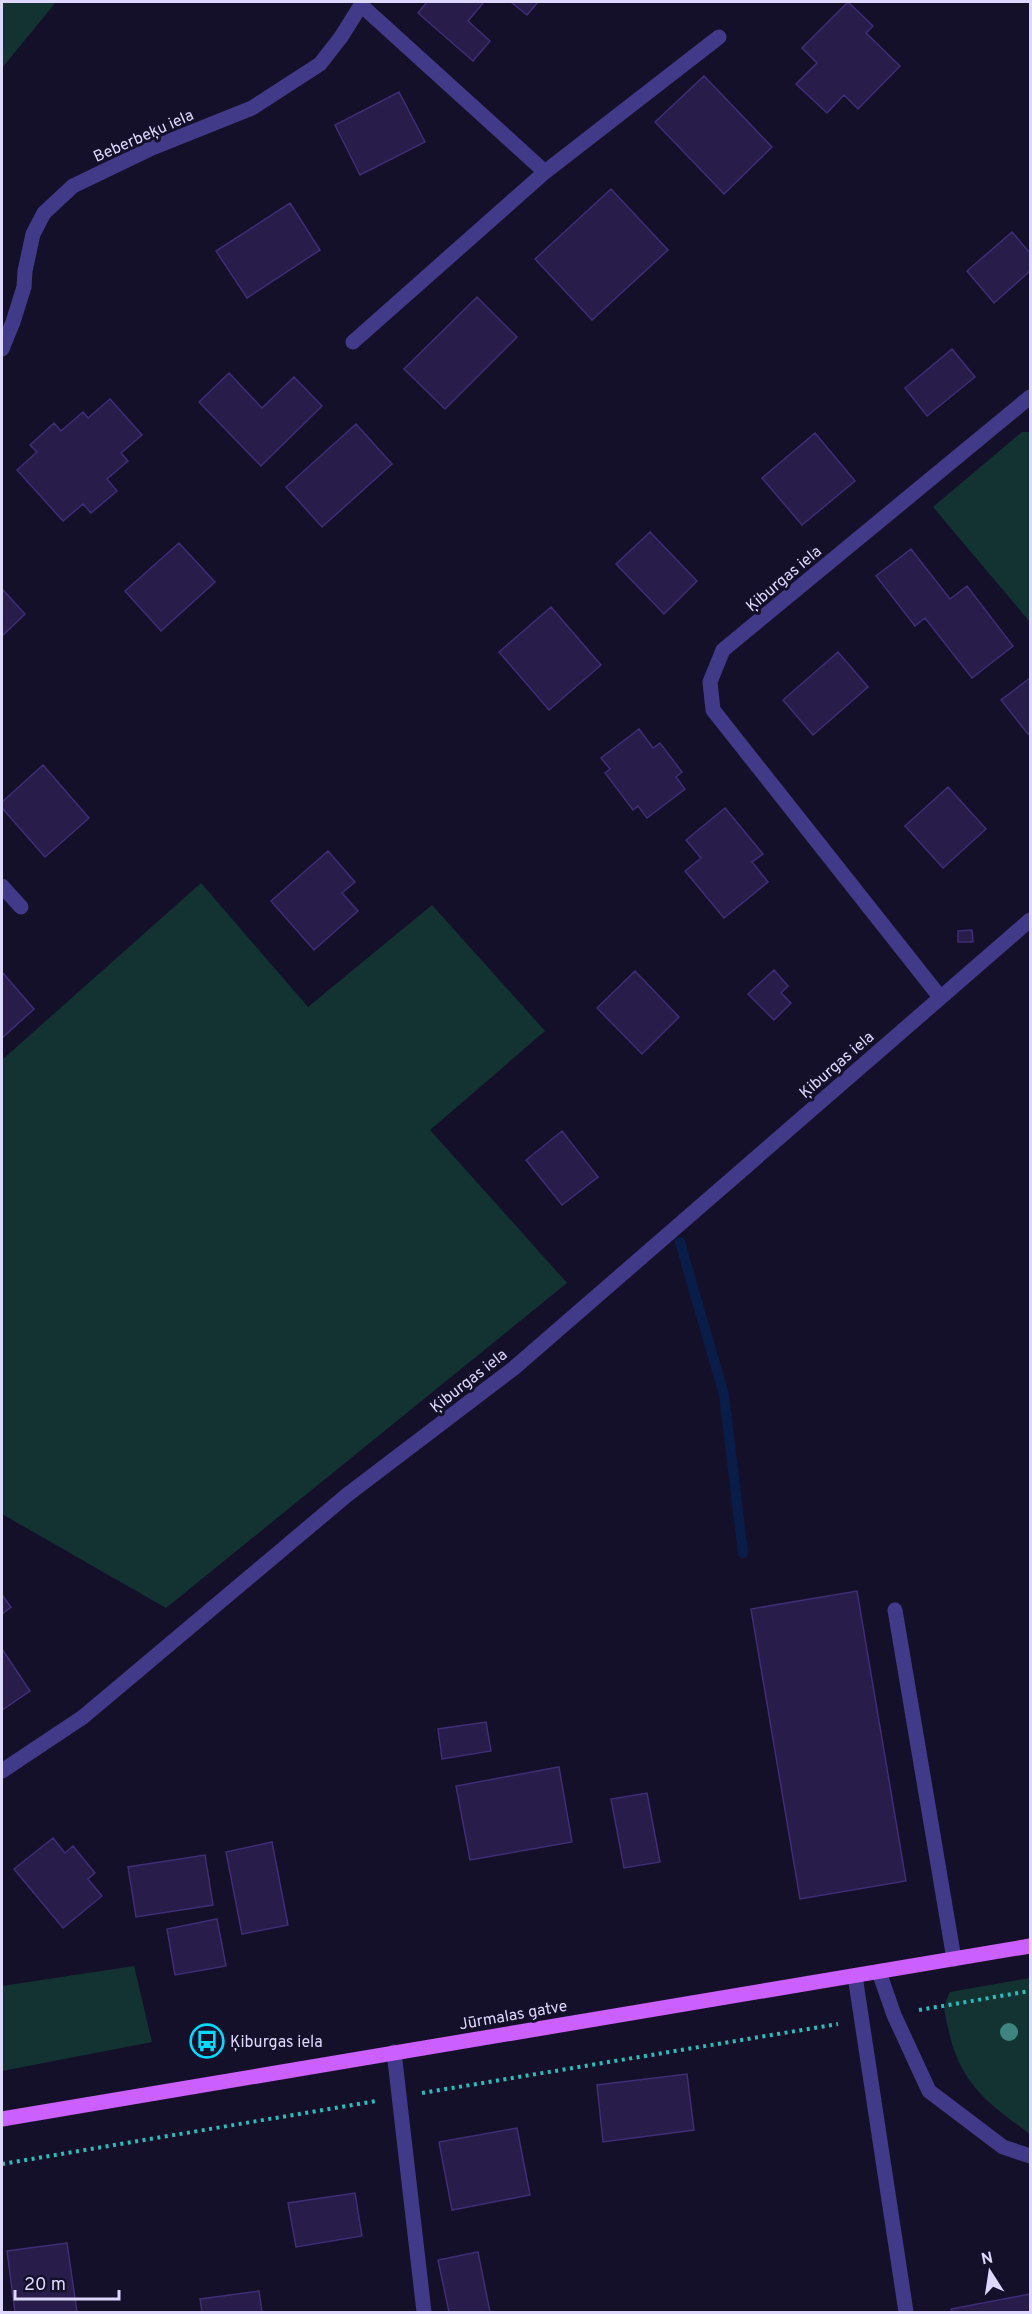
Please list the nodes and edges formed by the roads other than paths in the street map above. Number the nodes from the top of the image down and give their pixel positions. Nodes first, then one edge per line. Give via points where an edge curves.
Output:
1 (362, 3) edge
2 (719, 37) dead end
3 (545, 172) junction
4 (353, 342) dead end
5 (2, 349) edge
6 (1030, 397) edge
7 (2, 886) edge
8 (21, 908) dead end
9 (1030, 921) edge
10 (940, 998) junction
11 (895, 1611) dead end
12 (2, 1771) edge
13 (1030, 1946) edge
14 (954, 1959) junction
15 (879, 1972) junction
16 (855, 1976) junction
17 (394, 2052) junction
18 (2, 2119) edge
19 (1030, 2156) edge
20 (424, 2313) edge
21 (906, 2313) edge

1 - 3 street
1 - 5 street, Beberbeķu iela via 320,64 252,108 152,148 73,186 44,213 33,234 24,287
2 - 3 street
3 - 4 street
6 - 10 street, Ķiburgas iela via 723,650 710,682 713,710
7 - 8 street
9 - 10 street, Ķiburgas iela
10 - 12 street, Ķiburgas iela via 514,1368 347,1494 83,1717
11 - 14 street
13 - 14 main road, Jūrmalas gatve
14 - 15 main road, Jūrmalas gatve
15 - 16 main road, Jūrmalas gatve
15 - 19 street via 929,2091 1003,2147
16 - 17 main road, Jūrmalas gatve
16 - 21 street
17 - 18 main road, Jūrmalas gatve
17 - 20 street

